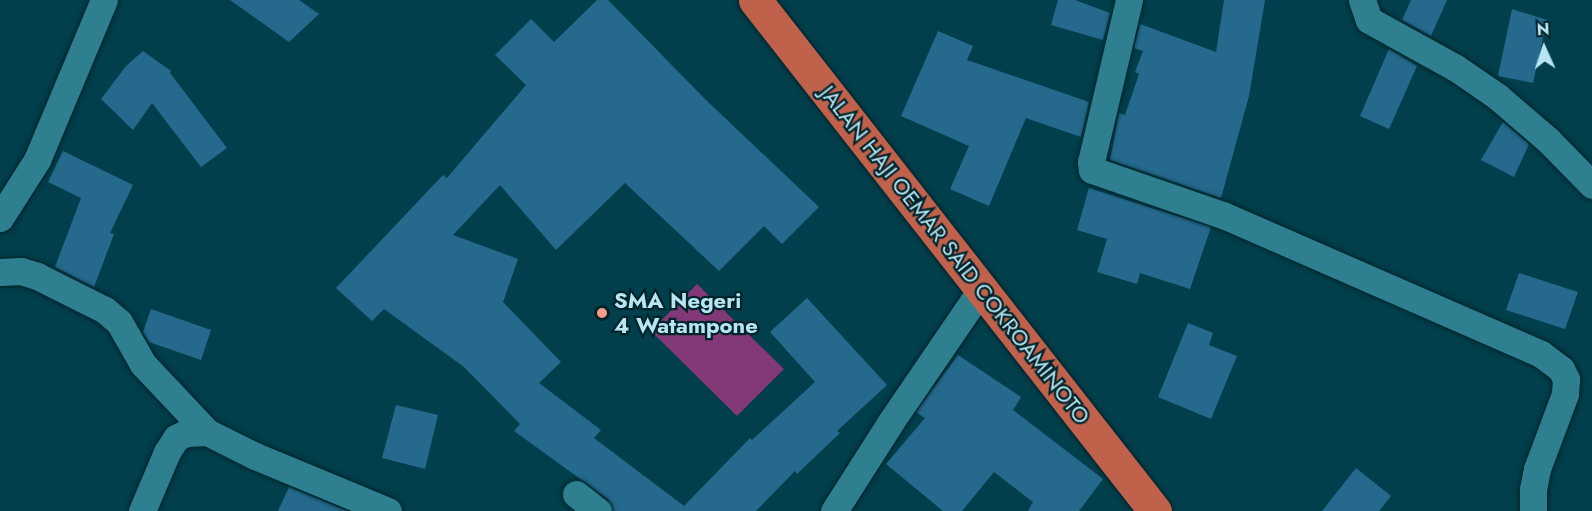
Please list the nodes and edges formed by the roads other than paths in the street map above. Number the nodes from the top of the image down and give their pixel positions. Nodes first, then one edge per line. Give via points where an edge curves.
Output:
1 (104, 0) edge
2 (755, 0) edge
3 (1129, 0) edge
4 (1362, 0) edge
5 (1592, 185) edge
6 (0, 218) edge
7 (0, 272) edge
8 (982, 288) junction
9 (207, 432) junction
10 (576, 494) dead end
11 (142, 511) edge
12 (388, 511) edge
13 (598, 511) edge
14 (834, 511) edge
15 (1155, 511) edge
16 (1533, 511) edge

1 - 6 street via 37,160
2 - 8 highway, JALAN HAJI OEMAR SAID COKROAMINOTO
3 - 16 street via 1092,170 1223,215 1541,354 1561,369 1566,379 1565,394 1537,469
4 - 5 street via 1369,20 1456,68 1498,97
7 - 9 street via 21,271 38,276 105,310 119,322 143,364
8 - 14 street
8 - 15 highway, JALAN HAJI OEMAR SAID COKROAMINOTO
9 - 11 street via 186,433 176,438
9 - 12 street
10 - 13 street

